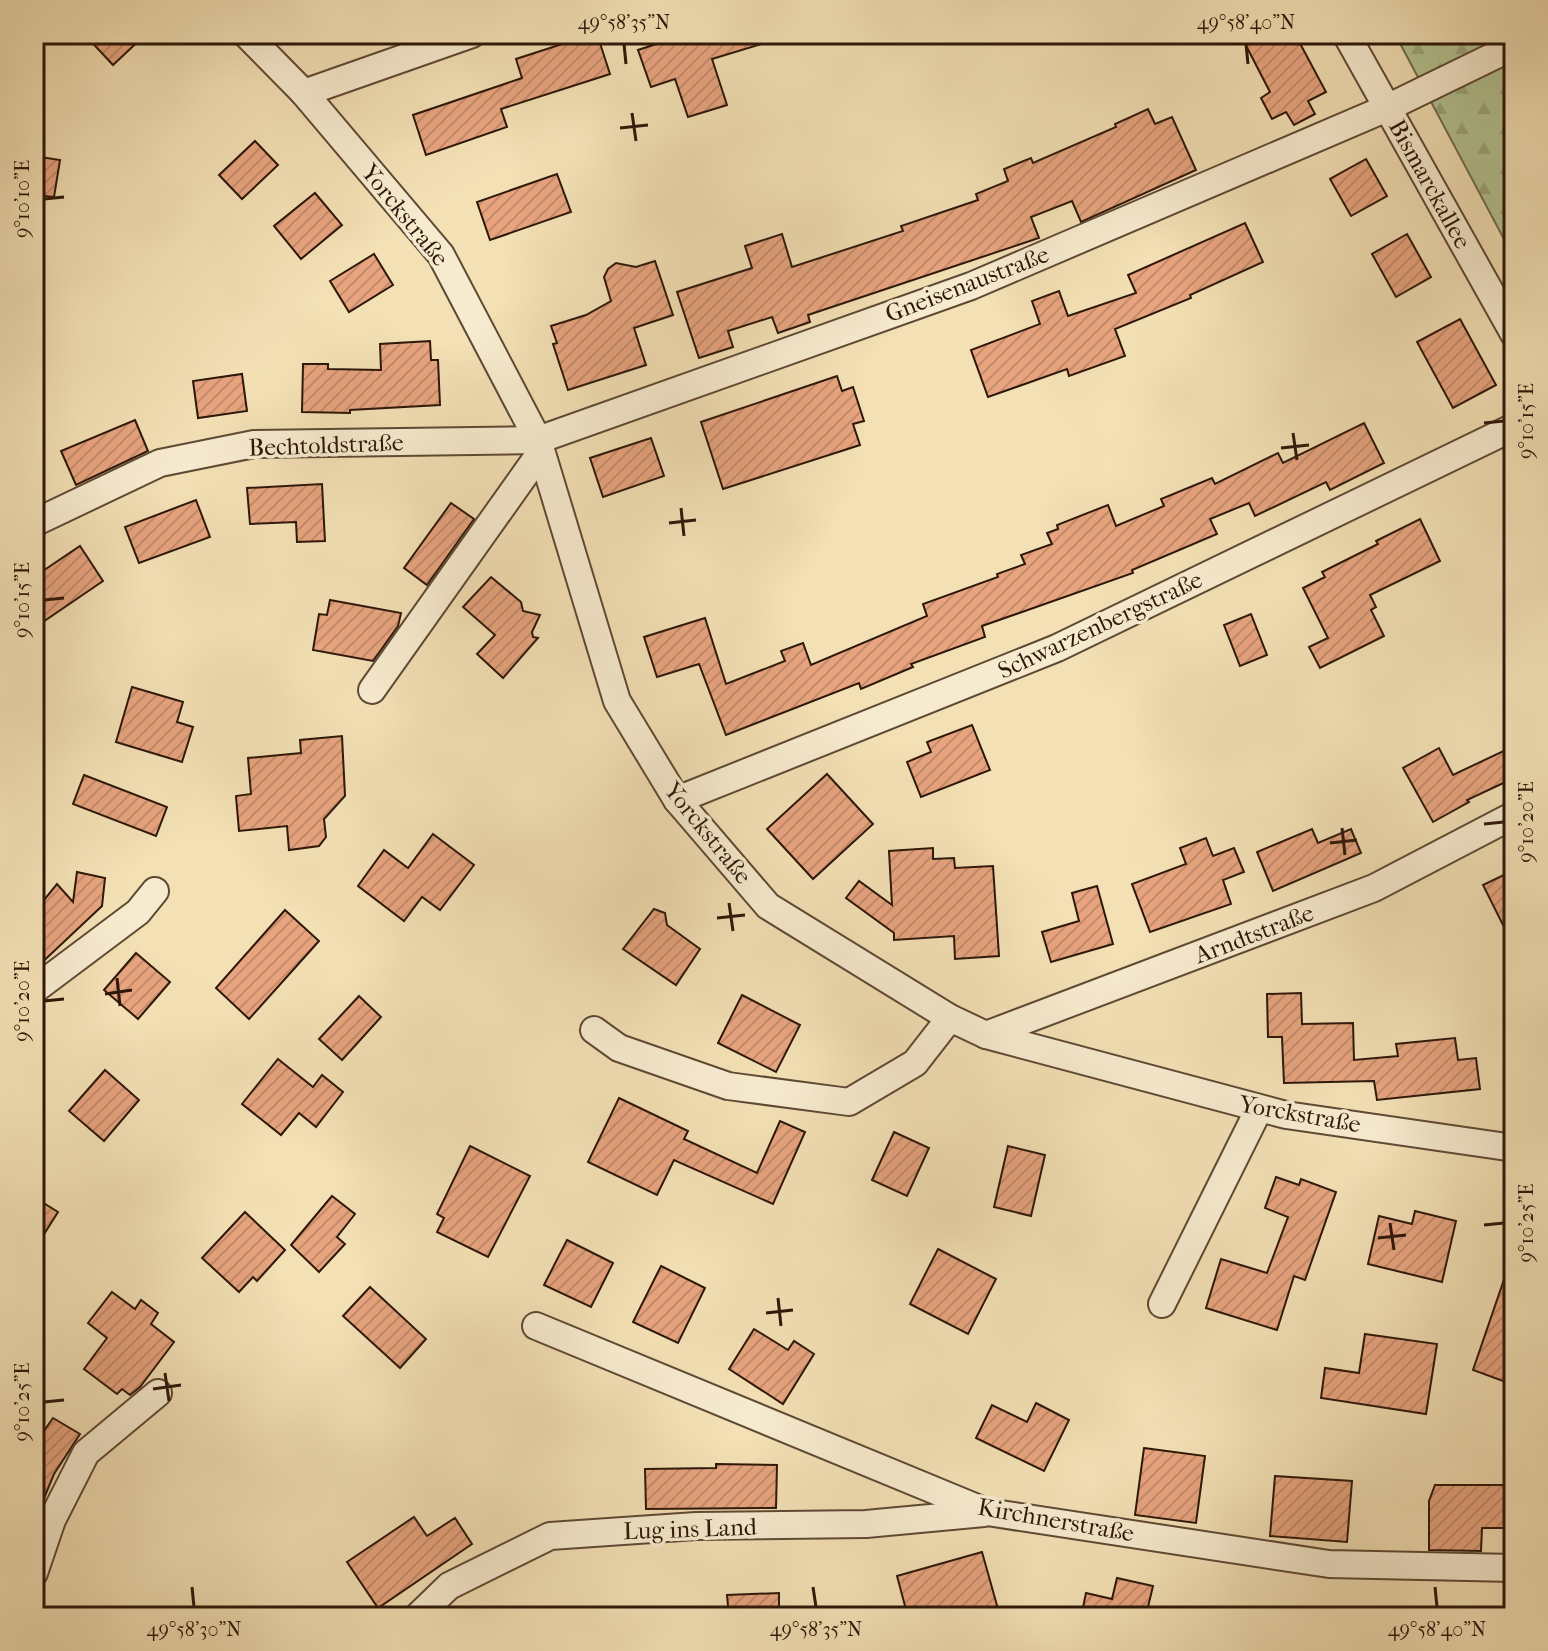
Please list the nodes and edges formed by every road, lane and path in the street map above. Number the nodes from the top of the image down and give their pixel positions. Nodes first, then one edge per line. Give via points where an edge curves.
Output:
1 (246, 34) edge
2 (472, 34) edge
3 (1346, 34) edge
4 (1514, 39) edge
5 (304, 93) junction
6 (1387, 108) junction
7 (1514, 334) edge
8 (1514, 427) edge
9 (539, 446) junction
10 (34, 523) edge
11 (372, 690) dead end
12 (677, 800) junction
13 (1514, 815) edge
14 (155, 891) dead end
15 (34, 990) edge
16 (950, 1018) junction
17 (594, 1030) dead end
18 (986, 1035) junction
19 (1259, 1109) junction
20 (1514, 1148) edge
21 (1162, 1304) dead end
22 (536, 1326) dead end
23 (158, 1393) dead end
24 (987, 1512) junction
25 (1514, 1568) edge
26 (34, 1573) edge
27 (417, 1617) edge

1 - 5 street, Yorckstraße
2 - 5 street
3 - 6 street, Bismarckallee
4 - 6 street, Gneisenaustraße via 1498,54
5 - 9 street, Yorckstraße via 441,255
6 - 7 street, Bismarckallee
6 - 9 street, Gneisenaustraße via 971,286
8 - 12 street, Schwarzenbergstraße via 1057,648
9 - 10 street, Bechtoldstraße via 254,444 160,463
9 - 11 street
9 - 12 street, Yorckstraße via 617,701
12 - 16 street, Yorckstraße via 768,906
13 - 18 street, Arndtstraße via 1374,888
14 - 15 street via 138,912
16 - 17 street via 915,1063 849,1102 728,1086 619,1048
16 - 18 street, Yorckstraße
18 - 19 street, Yorckstraße
19 - 20 street, Yorckstraße
19 - 21 street
22 - 24 street, Kirchnerstraße
23 - 26 street via 86,1453 52,1520
24 - 25 street, Kirchnerstraße via 1329,1564
24 - 27 street, Lug ins Land via 866,1524 696,1526 550,1536 449,1586

